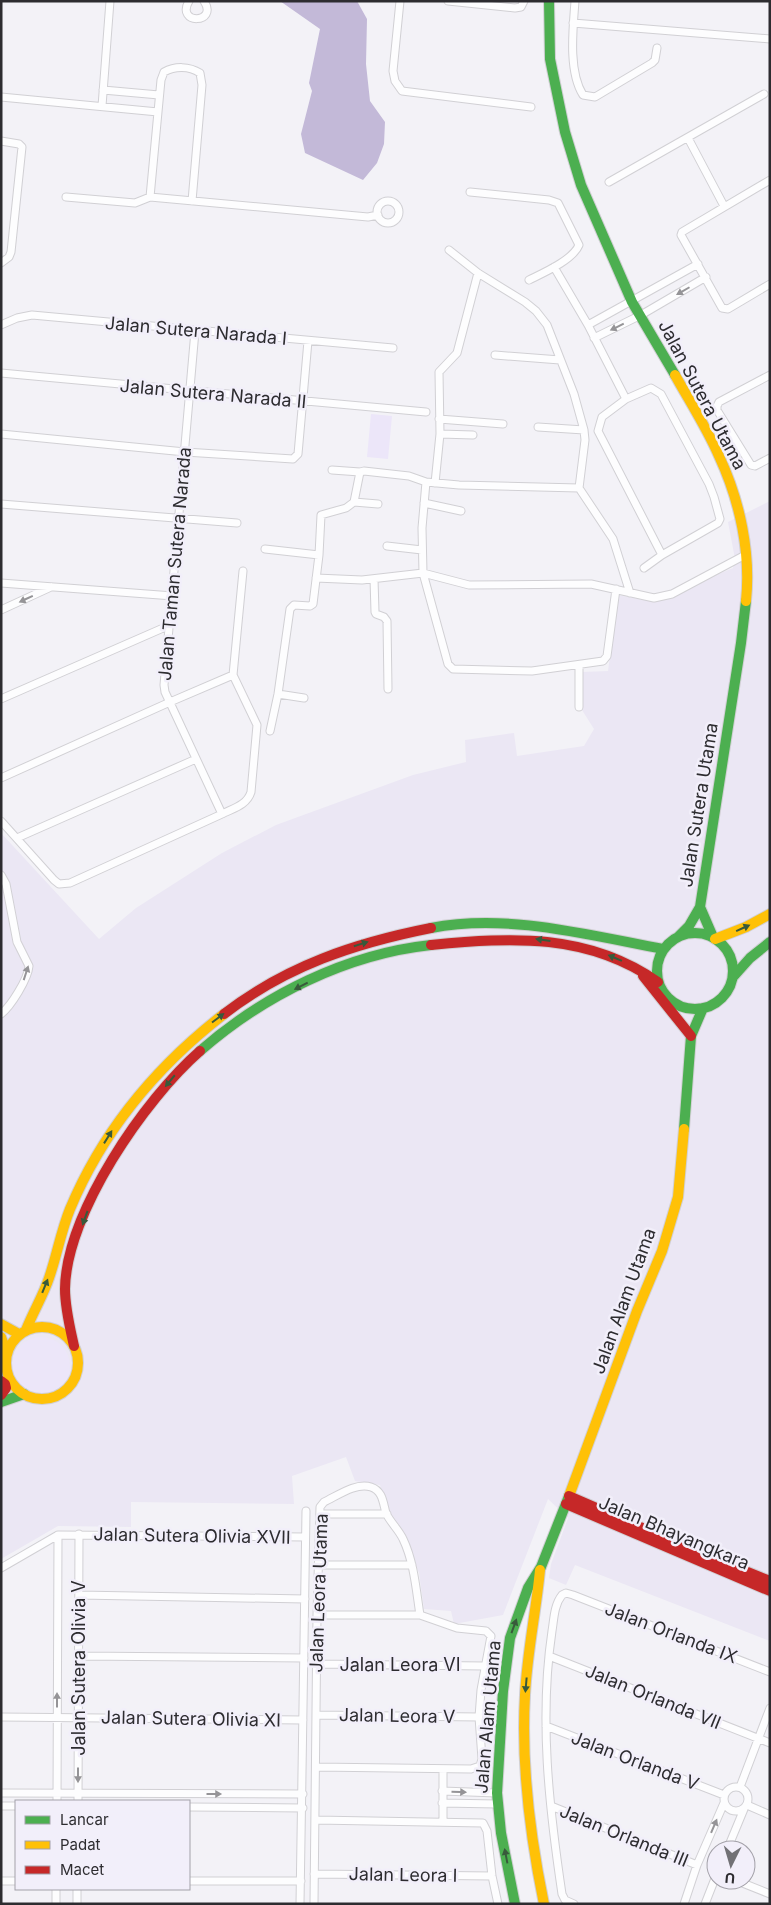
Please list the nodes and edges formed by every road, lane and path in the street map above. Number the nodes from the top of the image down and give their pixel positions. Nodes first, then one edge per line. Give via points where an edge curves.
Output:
1 (110, 1) edge
2 (189, 1) edge
3 (204, 1) edge
4 (400, 1) edge
5 (448, 1) edge
6 (524, 1) edge
7 (549, 1) edge
8 (575, 1) edge
9 (573, 23) junction
10 (770, 39) edge
11 (657, 48) dead end
12 (103, 90) junction
13 (764, 94) dead end
14 (159, 95) junction
15 (1, 97) edge
16 (102, 106) junction
17 (531, 107) dead end
18 (158, 112) junction
19 (688, 138) junction
20 (1, 142) edge
21 (770, 180) edge
22 (609, 182) dead end
23 (470, 192) dead end
24 (66, 197) dead end
25 (150, 197) junction
26 (192, 201) junction
27 (724, 206) junction
28 (378, 215) dead end
29 (449, 250) dead end
30 (1, 263) edge
31 (698, 264) junction
32 (554, 267) junction
33 (478, 273) junction
34 (706, 278) junction
35 (529, 280) dead end
36 (769, 287) edge
37 (632, 302) junction
38 (641, 315) junction
39 (1, 325) edge
40 (588, 325) junction
41 (195, 331) junction
42 (594, 338) junction
43 (308, 341) junction
44 (393, 348) dead end
45 (495, 355) dead end
46 (560, 360) junction
47 (1, 373) edge
48 (770, 375) edge
49 (190, 392) junction
50 (626, 399) junction
51 (304, 402) junction
52 (426, 412) dead end
53 (439, 419) junction
54 (503, 424) dead end
55 (538, 427) dead end
56 (584, 430) junction
57 (1, 434) edge
58 (440, 434) junction
59 (473, 435) dead end
60 (185, 452) junction
61 (770, 458) edge
62 (332, 470) dead end
63 (360, 472) junction
64 (426, 482) junction
65 (435, 483) junction
66 (579, 488) junction
67 (354, 502) junction
68 (424, 502) junction
69 (1, 504) edge
70 (378, 504) dead end
71 (461, 511) dead end
72 (179, 518) junction
73 (237, 524) dead end
74 (386, 546) dead end
75 (266, 549) dead end
76 (422, 550) junction
77 (747, 554) junction
78 (319, 555) junction
79 (662, 555) junction
80 (644, 568) dead end
81 (243, 571) dead end
82 (423, 573) junction
83 (316, 578) junction
84 (374, 579) junction
85 (1, 583) edge
86 (51, 587) junction
87 (616, 589) junction
88 (630, 593) junction
89 (173, 596) junction
90 (1, 610) edge
91 (170, 624) junction
92 (579, 665) junction
93 (233, 675) junction
94 (388, 689) dead end
95 (278, 694) junction
96 (304, 698) dead end
97 (1, 699) edge
98 (170, 702) junction
99 (579, 707) dead end
100 (270, 731) dead end
101 (196, 758) junction
102 (1, 778) edge
103 (222, 814) junction
104 (1, 821) edge
105 (18, 838) junction
106 (1, 875) edge
107 (700, 907) junction
108 (770, 914) edge
109 (678, 937) junction
110 (714, 938) junction
111 (770, 942) edge
112 (664, 949) junction
113 (638, 968) junction
114 (732, 978) junction
115 (658, 982) junction
116 (703, 1008) junction
117 (1, 1014) edge
118 (690, 1036) junction
119 (1, 1324) edge
120 (23, 1332) junction
121 (1, 1337) edge
122 (74, 1346) junction
123 (7, 1354) junction
124 (4, 1370) edge
125 (1, 1381) edge
126 (24, 1394) junction
127 (1, 1395) edge
128 (1, 1402) edge
129 (567, 1500) junction
130 (306, 1511) dead end
131 (320, 1514) junction
132 (386, 1514) junction
133 (79, 1534) junction
134 (58, 1535) junction
135 (305, 1537) junction
136 (319, 1565) junction
137 (412, 1565) junction
138 (541, 1567) junction
139 (1, 1568) edge
140 (770, 1581) edge
141 (770, 1592) edge
142 (79, 1595) junction
143 (305, 1599) junction
144 (420, 1614) junction
145 (316, 1615) junction
146 (79, 1656) junction
147 (549, 1656) junction
148 (304, 1658) junction
149 (316, 1664) junction
150 (484, 1666) junction
151 (770, 1672) edge
152 (770, 1708) edge
153 (316, 1715) junction
154 (1, 1717) edge
155 (57, 1717) junction
156 (479, 1717) junction
157 (78, 1718) junction
158 (304, 1720) junction
159 (546, 1726) junction
160 (758, 1739) junction
161 (770, 1743) edge
162 (316, 1767) junction
163 (443, 1770) junction
164 (740, 1787) junction
165 (442, 1791) junction
166 (1, 1793) edge
167 (56, 1793) junction
168 (497, 1793) junction
169 (303, 1794) junction
170 (78, 1797) edge
171 (724, 1799) junction
172 (57, 1800) edge
173 (442, 1803) junction
174 (498, 1804) junction
175 (1, 1806) edge
176 (15, 1806) edge
177 (550, 1806) junction
178 (190, 1807) edge
179 (745, 1807) junction
180 (303, 1808) junction
181 (770, 1815) edge
182 (316, 1820) junction
183 (443, 1822) junction
184 (731, 1840) edge
185 (697, 1865) junction
186 (314, 1874) junction
187 (492, 1876) junction
188 (1, 1881) edge
189 (15, 1881) edge
190 (190, 1881) edge
191 (301, 1881) junction
192 (756, 1888) edge
193 (56, 1890) edge
194 (77, 1890) edge
195 (710, 1890) edge
196 (770, 1894) edge
197 (56, 1904) edge
198 (77, 1904) edge
199 (300, 1904) edge
200 (314, 1904) edge
201 (498, 1904) edge
202 (516, 1904) edge
203 (544, 1904) edge
204 (574, 1904) edge
205 (684, 1904) edge
206 (705, 1904) edge

1 - 12 street
2 - 3 street via 186,12 189,17 200,19 207,11
4 - 17 street via 393,71 398,87 407,93
5 - 6 street via 515,8 521,7
7 - 37 main road, Jalan Sutera Utama via 550,59 565,132 581,185
8 - 9 street
9 - 10 street
9 - 11 street via 576,79 583,95 589,97 595,97 652,63
12 - 14 street
12 - 16 street
13 - 19 street
14 - 18 street
14 - 26 street via 164,72 173,67 193,68 200,72 202,85
15 - 16 street
16 - 18 street
18 - 25 street
19 - 22 street
19 - 27 street
20 - 30 street via 22,147 11,252
21 - 27 street
23 - 32 street via 558,203 579,245 576,251
24 - 25 street via 135,203
25 - 26 street
26 - 28 street via 368,217
27 - 31 street via 682,232 681,236
29 - 33 street
31 - 34 street
31 - 37 street
32 - 35 street
32 - 40 street
33 - 46 street via 536,311 547,325
33 - 53 street via 457,353 439,372
34 - 36 street via 724,309
34 -> 38 street
37 - 38 main road, Jalan Sutera Utama
37 - 40 street
38 -> 42 street
38 - 77 main road, Jalan Sutera Utama via 719,456 732,487
39 - 41 street, Jalan Sutera Narada I via 32,315
40 - 42 street
41 - 43 street, Jalan Sutera Narada I
41 - 49 street, Jalan Taman Sutera Narada
42 - 50 street
43 - 44 street, Jalan Sutera Narada I
43 - 51 street
45 - 46 street
46 - 56 street
47 - 49 street, Jalan Sutera Narada II
48 - 61 street via 717,406 753,466
49 - 51 street, Jalan Sutera Narada II
49 - 60 street, Jalan Taman Sutera Narada
50 - 79 street via 602,416 598,432
50 - 79 street via 650,388 661,394 708,484 720,519
51 - 52 street, Jalan Sutera Narada II
51 - 60 street via 296,458
53 - 54 street
53 - 58 street
55 - 56 street
56 - 66 street
57 - 60 street
58 - 59 street
58 - 65 street
60 - 72 street, Jalan Taman Sutera Narada
62 - 63 street
63 - 64 street via 409,476
63 - 67 street
64 - 65 street
64 - 68 street
65 - 66 street
66 - 88 street via 613,539
67 - 70 street
67 - 78 street via 346,508 321,515
68 - 71 street
68 - 76 street
69 - 72 street
72 - 73 street
72 - 89 street, Jalan Taman Sutera Narada
74 - 76 street
75 - 78 street
76 - 82 street
77 - 88 street via 663,597
77 - 107 main road, Jalan Sutera Utama via 748,579 741,643
78 - 83 street
79 - 80 street
81 - 93 street
82 - 84 street
82 - 87 street via 469,584 591,584
82 - 92 street via 452,669 532,671
83 - 84 street
83 - 95 street via 313,604 294,605 290,609
84 - 94 street via 375,612 384,616 387,622
85 - 86 street
86 - 89 street
86 -> 90 street
87 - 88 street
87 - 92 street via 607,656 602,661
89 - 91 street, Jalan Taman Sutera Narada
91 - 97 street
91 - 98 street, Jalan Taman Sutera Narada via 164,685
92 - 99 street
93 - 98 street
93 - 103 street via 255,719 257,734 249,799
95 - 96 street
95 - 100 street
98 - 101 street, Jalan Taman Sutera Narada
98 - 102 street
101 - 103 street, Jalan Taman Sutera Narada
101 - 105 street
103 - 105 street via 70,884 59,884
104 - 105 street
117 -> 106 street via 19,991 29,970 17,942 6,884
107 - 109 main road, Jalan Sutera Utama
107 - 110 main road, Jalan Sutera Utama
110 -> 108 main road
109 - 110 main road via 695,933
109 - 112 main road
110 - 114 main road via 730,955
111 - 114 main road via 743,964
112 - 115 main road via 658,960
120 -> 112 main road via 47,1285 68,1213 96,1155 114,1127 161,1069 206,1027 242,1000 302,966 342,950 395,934 459,924 521,925 564,930
113 - 115 main road
113 - 118 main road
113 -> 122 main road via 612,956 543,940 505,938 413,947 341,967 299,986 247,1016 208,1044 176,1075 148,1108 96,1188 73,1249 65,1288
114 - 116 main road via 722,997
115 - 116 main road via 667,996 681,1006
116 - 118 main road, Jalan Alam Utama
118 - 129 main road, Jalan Alam Utama via 678,1197 662,1250
119 - 120 main road
120 - 122 main road via 48,1327 58,1330
120 - 123 main road via 11,1343
121 - 123 main road
122 - 126 main road via 78,1358 72,1384 50,1398
123 - 124 main road
124 - 126 main road
125 - 127 main road via 6,1387
126 - 128 main road
129 - 138 main road, Jalan Alam Utama
129 - 140 main road, Jalan Bhayangkara
129 - 141 main road, Jalan Bhayangkara
130 - 135 street
131 - 132 street
131 - 132 street, Jalan Leora Utama via 324,1502 365,1486 378,1491
131 - 136 street, Jalan Leora Utama
132 - 137 street, Jalan Leora Utama via 403,1538
133 - 134 street, Jalan Sutera Olivia XVII
133 - 135 street, Jalan Sutera Olivia XVII
133 - 142 street, Jalan Sutera Olivia V
134 - 139 street
155 -> 134 street, Jalan Sutera Olivia V
135 - 143 street
136 - 137 street
136 - 145 street, Jalan Leora Utama
137 - 144 street, Jalan Leora Utama
168 -> 138 main road, Jalan Alam Utama via 509,1642 528,1588
138 -> 203 main road, Jalan Alam Utama via 524,1710 532,1841
142 - 143 street
142 - 146 street, Jalan Sutera Olivia V
143 - 148 street
144 - 145 street
144 - 150 street via 458,1628 489,1633 491,1640
145 - 149 street, Jalan Leora Utama
146 - 148 street
146 - 157 street, Jalan Sutera Olivia V
147 - 151 street, Jalan Orlanda IX via 558,1599 566,1593
147 - 159 street
147 - 160 street, Jalan Orlanda VII
148 - 158 street
149 - 150 street, Jalan Leora VI
149 - 153 street, Jalan Leora Utama
150 - 156 street
152 - 160 street
153 - 156 street, Jalan Leora V
153 - 162 street, Jalan Leora Utama
154 - 155 street, Jalan Sutera Olivia XI
155 - 157 street, Jalan Sutera Olivia XI
155 - 167 street, Jalan Sutera Olivia V
156 - 163 street via 480,1766
157 - 158 street, Jalan Sutera Olivia XI
157 -> 170 street, Jalan Sutera Olivia V
158 - 169 street
159 - 171 street, Jalan Orlanda V
159 - 177 street
160 - 161 street, Jalan Orlanda VII
160 - 164 street
162 - 163 street
162 - 182 street, Jalan Leora Utama
163 - 165 street
164 - 171 street via 732,1787
164 - 179 street via 747,1793
165 -> 168 street
165 - 173 street
166 - 167 street
167 - 170 street
167 - 172 street, Jalan Sutera Olivia V
168 - 174 main road, Jalan Alam Utama
170 -> 169 street
169 - 180 street
171 - 179 street via 732,1811
185 -> 171 street
173 - 174 street
173 - 183 street
202 -> 174 main road, Jalan Alam Utama
175 - 176 street
177 - 185 street, Jalan Orlanda III
177 - 204 street via 562,1894 565,1900
178 - 180 street
179 - 181 street
179 - 184 street
180 - 191 street
182 - 183 street
182 - 186 street, Jalan Leora Utama
183 - 187 street via 483,1823 487,1831
185 - 205 street
186 - 187 street, Jalan Leora I
186 - 200 street, Jalan Leora Utama
187 - 201 street
188 - 189 street
190 - 191 street
191 - 199 street
192 - 196 street
193 - 197 street
194 - 198 street
195 - 206 street

